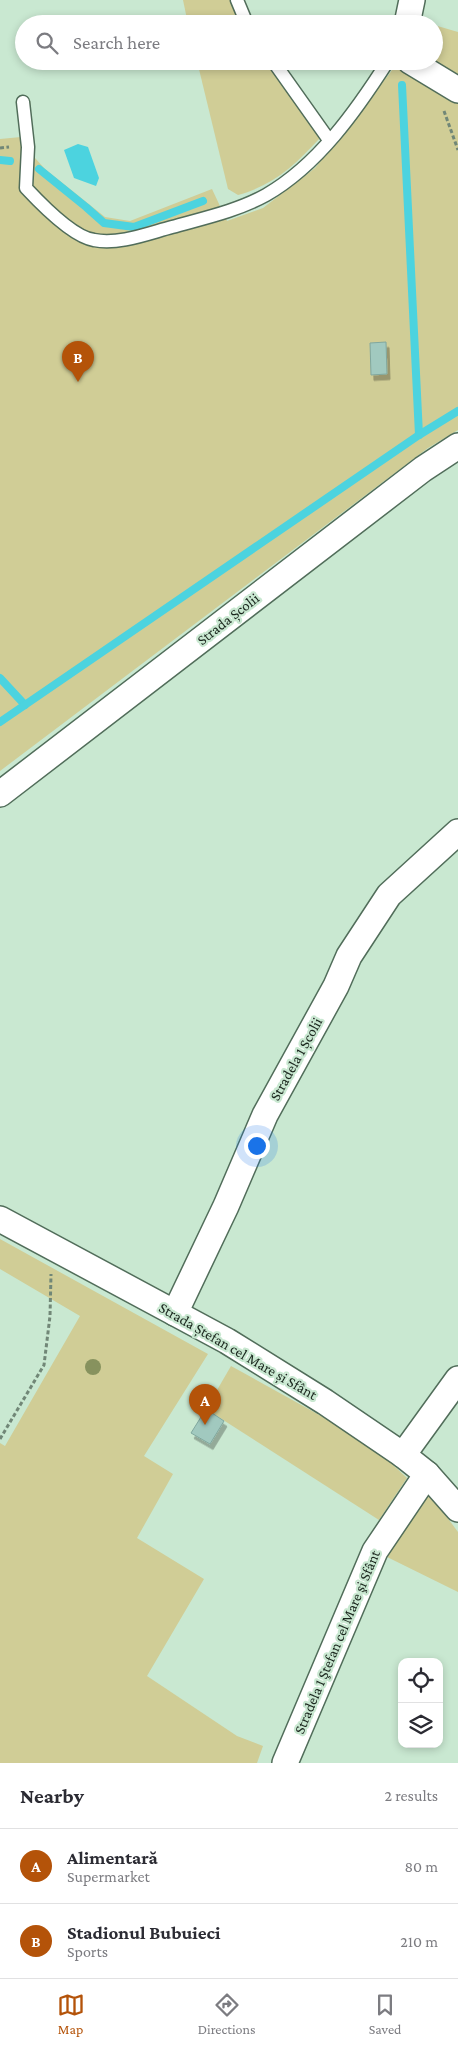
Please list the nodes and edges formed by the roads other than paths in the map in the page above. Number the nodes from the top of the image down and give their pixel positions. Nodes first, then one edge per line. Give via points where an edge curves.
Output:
1 (237, 0) edge
2 (412, 0) edge
3 (243, 15) edge
4 (409, 15) edge
5 (279, 70) edge
6 (382, 70) edge
7 (425, 70) edge
8 (458, 90) edge
9 (23, 102) dead end
10 (329, 140) junction
11 (458, 446) edge
12 (0, 794) edge
13 (458, 832) edge
14 (0, 1220) edge
15 (175, 1313) junction
16 (458, 1379) edge
17 (403, 1455) junction
18 (427, 1474) junction
19 (458, 1509) edge
20 (285, 1763) edge

1 - 3 lane
2 - 4 street
5 - 10 lane
6 - 10 lane via 364,99
7 - 8 street
9 - 10 lane via 28,147 26,188 66,226 93,240 127,239 233,210 265,195 290,178
11 - 12 street, Strada Școlii via 423,468
13 - 15 street, Stradela 1 Școlii via 389,895 349,956 265,1116
14 - 15 street, Strada Ștefan cel Mare și Sfânt
15 - 17 street, Strada Ștefan cel Mare și Sfânt via 325,1402
16 - 17 street
17 - 18 street, Strada Ștefan cel Mare și Sfânt
18 - 19 street, Strada Ștefan cel Mare și Sfânt
18 - 20 street, Stradela 1 Ştefan cel Mare şi Sfânt via 375,1551

